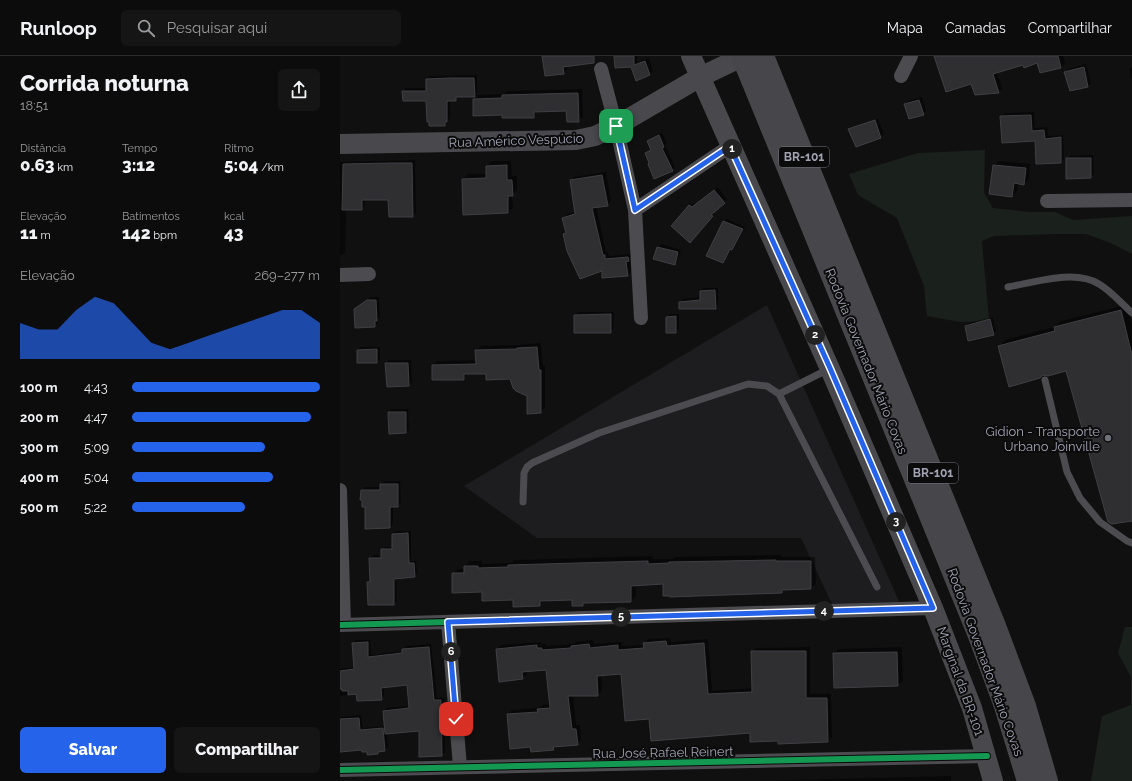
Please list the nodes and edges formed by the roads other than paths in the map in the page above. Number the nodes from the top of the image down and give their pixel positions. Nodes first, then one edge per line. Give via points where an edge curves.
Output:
1 (691, 56) edge
2 (743, 56) edge
3 (911, 56) edge
4 (601, 69) dead end
5 (761, 69) edge
6 (901, 76) dead end
7 (700, 77) junction
8 (616, 126) junction
9 (340, 144) edge
10 (730, 146) junction
11 (1132, 200) edge
12 (1047, 201) dead end
13 (635, 210) junction
14 (369, 274) dead end
15 (340, 275) edge
16 (1008, 287) dead end
17 (1132, 313) edge
18 (642, 318) dead end
19 (830, 368) junction
20 (1045, 380) dead end
21 (779, 394) junction
22 (340, 490) edge
23 (523, 502) dead end
24 (1132, 543) edge
25 (877, 587) dead end
26 (933, 608) junction
27 (448, 622) junction
28 (342, 625) edge
29 (987, 756) junction
30 (460, 767) junction
31 (340, 770) edge
32 (993, 781) edge
33 (1028, 781) edge
34 (1047, 781) edge

1 - 7 main road, Marginal da BR-101
2 - 5 highway, Rodovia Governador Mário Covas / BR-101, bridge
2 - 7 main road, Rua Américo Vespúcio
3 - 6 street
4 - 8 street
5 - 33 highway, Rodovia Governador Mário Covas / BR-101 via 978,633 1005,706
5 - 34 highway, Rodovia Governador Mário Covas / BR-101 via 995,626 1025,706
7 - 8 main road, Rua Américo Vespúcio
7 - 10 main road, Marginal da BR-101
8 - 9 main road, Rua Américo Vespúcio via 595,136 576,140
8 - 13 street
10 - 13 street
10 - 19 main road, Marginal da BR-101
11 - 12 street
13 - 18 street
14 - 15 street
16 - 17 lane via 1071,276 1088,278 1100,284
19 - 21 lane
19 - 26 main road, Marginal da BR-101
20 - 24 lane via 1067,472 1080,498 1100,522
21 - 23 lane via 767,386 748,384 599,433 527,467 524,473
21 - 25 lane
22 - 28 street
26 - 27 street
26 - 29 main road, Marginal da BR-101 via 972,708
27 - 28 street
27 - 30 street
29 - 30 street, Rua José Rafael Reinert
29 - 32 main road, Marginal da BR-101
30 - 31 street, Rua José Rafael Reinert

